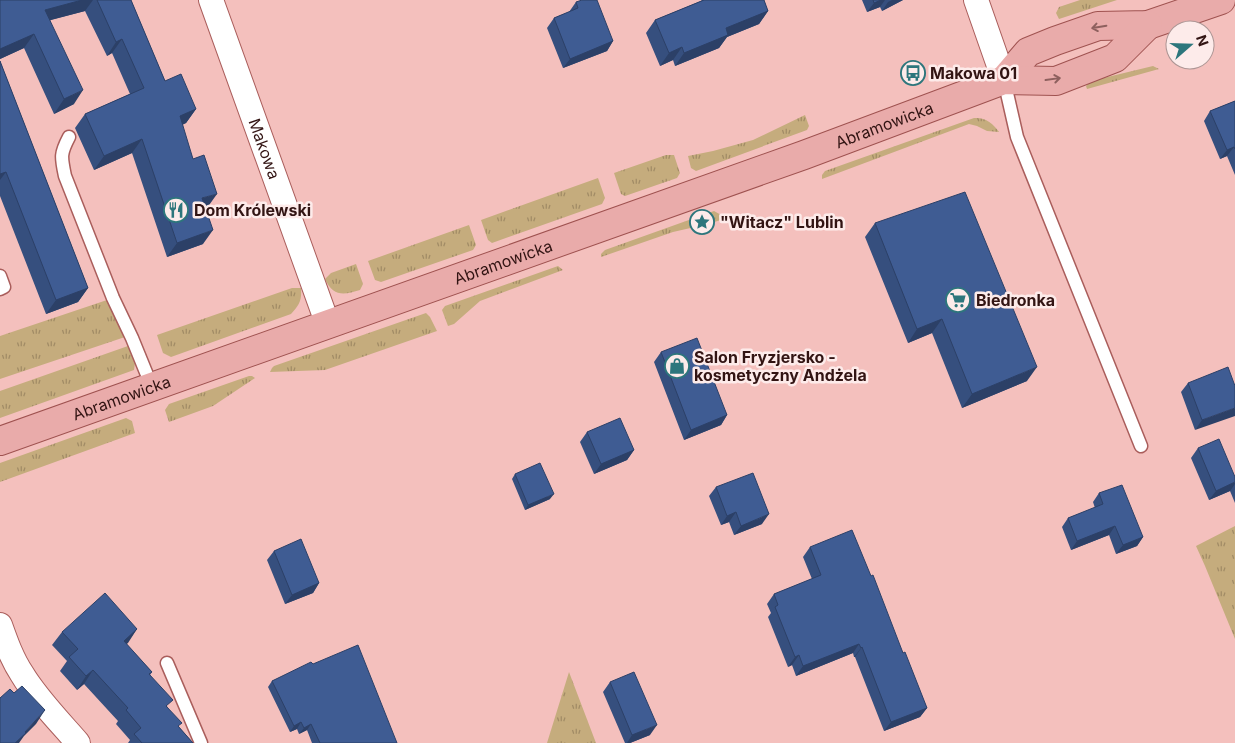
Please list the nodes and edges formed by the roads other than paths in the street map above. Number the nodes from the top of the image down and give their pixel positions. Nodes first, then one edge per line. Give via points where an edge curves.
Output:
1 (212, 0) edge
2 (976, 0) edge
3 (1221, 0) edge
4 (1148, 25) junction
5 (1004, 80) junction
6 (69, 137) dead end
7 (0, 276) edge
8 (0, 289) edge
9 (328, 325) junction
10 (152, 387) junction
11 (0, 441) edge
12 (1141, 446) dead end
13 (0, 625) edge
14 (167, 663) dead end
15 (78, 743) edge
16 (201, 743) edge

1 - 9 street, Makowa
2 - 5 street
3 - 4 main road, Abramowicka
4 -> 5 main road, Abramowicka via 1098,26 1055,41 1028,52
5 -> 4 main road, Abramowicka via 1056,81 1115,58
5 - 9 main road, Abramowicka
5 - 12 lane via 1017,137
6 - 10 lane via 61,158 65,176
7 - 8 lane via 4,287
9 - 10 main road, Abramowicka
10 - 11 main road, Abramowicka
13 - 15 street via 9,650 34,693
14 - 16 lane

